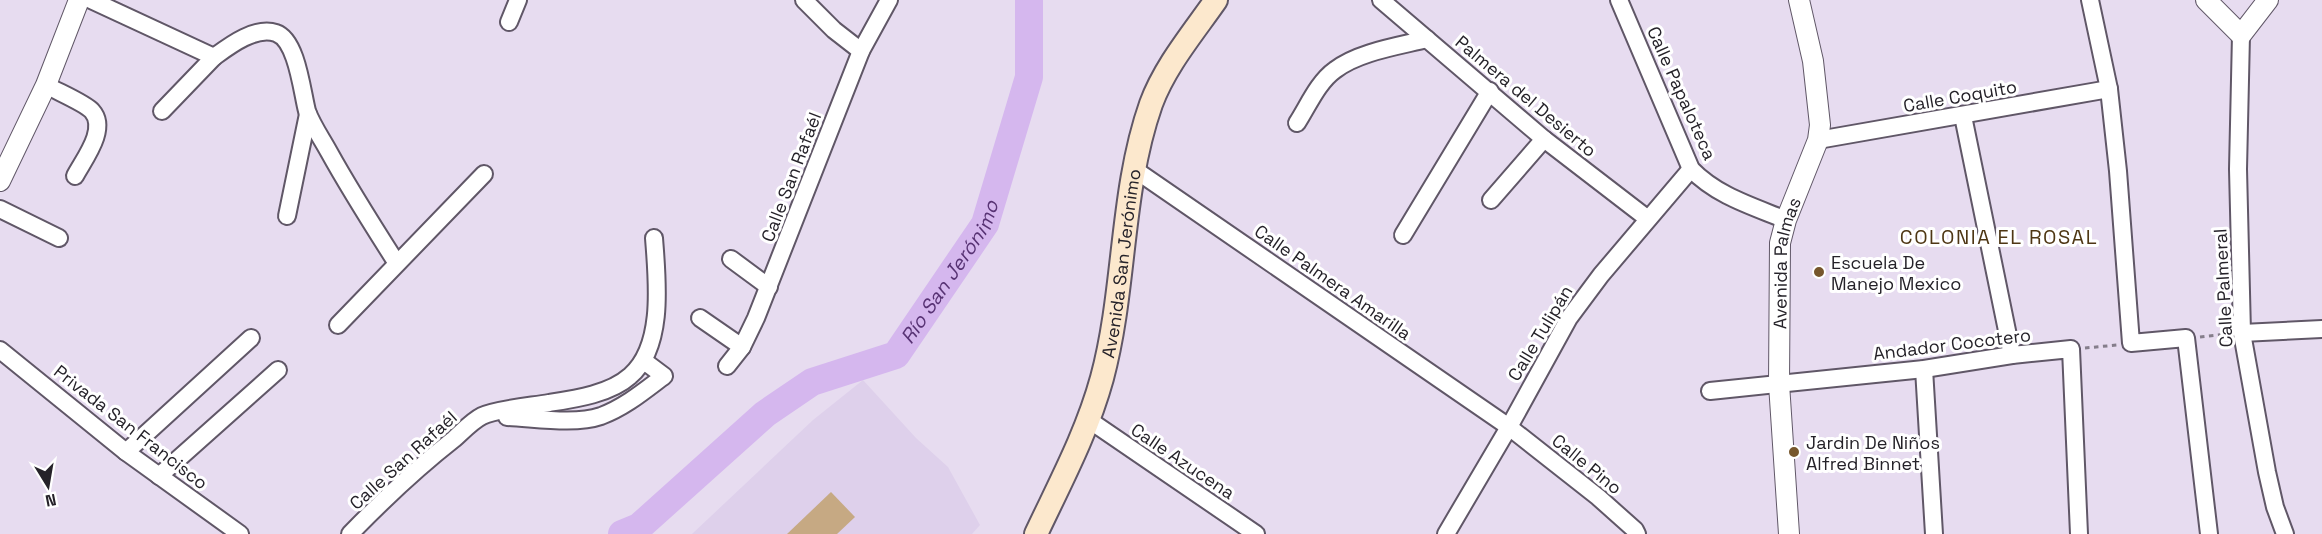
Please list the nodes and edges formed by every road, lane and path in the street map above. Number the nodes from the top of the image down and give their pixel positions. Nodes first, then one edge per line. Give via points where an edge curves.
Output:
1 (79, 0) edge
2 (91, 0) edge
3 (518, 0) edge
4 (804, 0) edge
5 (889, 0) edge
6 (1216, 0) edge
7 (1381, 0) edge
8 (1619, 0) edge
9 (1799, 0) edge
10 (2090, 0) edge
11 (2206, 0) edge
12 (2268, 0) edge
13 (509, 22) dead end
14 (2241, 35) junction
15 (1427, 39) junction
16 (861, 51) junction
17 (213, 57) junction
18 (46, 85) junction
19 (2109, 89) junction
20 (1490, 92) junction
21 (162, 111) dead end
22 (308, 114) junction
23 (1963, 116) junction
24 (1297, 123) dead end
25 (1544, 139) junction
26 (1818, 140) junction
27 (1134, 169) junction
28 (1691, 169) junction
29 (484, 174) dead end
30 (75, 176) dead end
31 (0, 181) edge
32 (1491, 200) dead end
33 (0, 209) edge
34 (287, 216) dead end
35 (1648, 219) junction
36 (1786, 220) junction
37 (1403, 235) dead end
38 (59, 238) dead end
39 (654, 238) dead end
40 (731, 259) dead end
41 (396, 262) junction
42 (769, 287) junction
43 (700, 318) dead end
44 (338, 325) dead end
45 (2322, 329) edge
46 (2242, 333) junction
47 (251, 338) dead end
48 (2186, 338) junction
49 (2131, 343) junction
50 (742, 347) junction
51 (2071, 349) junction
52 (0, 350) edge
53 (2012, 355) junction
54 (644, 361) junction
55 (727, 366) dead end
56 (1924, 369) junction
57 (278, 370) dead end
58 (1779, 384) junction
59 (1710, 391) dead end
60 (482, 416) junction
61 (1089, 420) junction
62 (1509, 427) junction
63 (126, 452) junction
64 (159, 476) junction
65 (240, 534) edge
66 (350, 534) edge
67 (1036, 534) edge
68 (1256, 534) edge
69 (1446, 534) edge
70 (1637, 534) edge
71 (1789, 534) edge
72 (1934, 534) edge
73 (2079, 534) edge
74 (2209, 534) edge
75 (2285, 534) edge

1 - 18 street
2 - 17 street
3 - 13 street
4 - 16 street
5 - 16 street, Calle San Rafaél
6 - 27 main road, Avenida San Jerónimo via 1162,77
7 - 15 street, Palmera del Desierto
8 - 28 street, Calle Papaloteca
9 - 26 street, Avenida Palmas via 1818,94
10 - 19 street
11 - 14 street
12 - 14 street
14 - 46 street, Calle Palmeral via 2238,169
15 - 20 street, Palmera del Desierto
15 - 24 street via 1380,51 1334,70
16 - 42 street, Calle San Rafaél
17 - 21 street
17 - 22 street via 252,35 277,33 288,40
18 - 30 street via 92,110 97,121 94,140
18 - 31 street
19 - 23 street, Calle Coquito
19 - 49 street
20 - 25 street, Palmera del Desierto
20 - 37 street
22 - 34 street
22 - 41 street
23 - 26 street, Calle Coquito
23 - 53 street
25 - 32 street
25 - 35 street, Palmera del Desierto
26 - 36 street, Avenida Palmas
27 - 61 main road, Avenida San Jerónimo via 1109,344
27 - 62 street, Calle Palmera Amarilla
28 - 35 street, Calle Tulipán
28 - 36 street, Calle Papaloteca via 1705,184 1725,195
29 - 41 street
33 - 38 street
35 - 62 street, Calle Tulipán via 1569,318
36 - 58 street, Avenida Palmas via 1780,243
39 - 54 street via 657,294 651,341
40 - 42 street
41 - 44 street
42 - 50 street, Calle San Rafaél
43 - 50 street
45 - 46 street
46 - 48 path
46 - 75 street, Calle Palmeral via 2267,472
47 - 63 street
48 - 49 street
48 - 74 street
49 - 51 path
50 - 55 street, Calle San Rafaél
51 - 53 street, Andador Cocotero
51 - 73 street
52 - 63 street, Privada San Francisco
53 - 56 street, Andador Cocotero
54 - 60 street, Calle San Rafaél via 630,377 610,388
54 - 60 street, Calle San Rafaél via 664,376 628,403 599,417 579,420
56 - 58 street, Andador Cocotero
56 - 72 street
57 - 64 street
58 - 59 street, Andador Cocotero
58 - 71 street, Avenida Palmas
60 - 66 street, Calle San Rafaél via 388,495
61 - 67 main road, Avenida San Jerónimo
61 - 68 street, Calle Azucena
62 - 69 street, Calle Tulipán
62 - 70 street, Calle Pino via 1598,497
63 - 64 street, Privada San Francisco
64 - 65 street, Privada San Francisco

